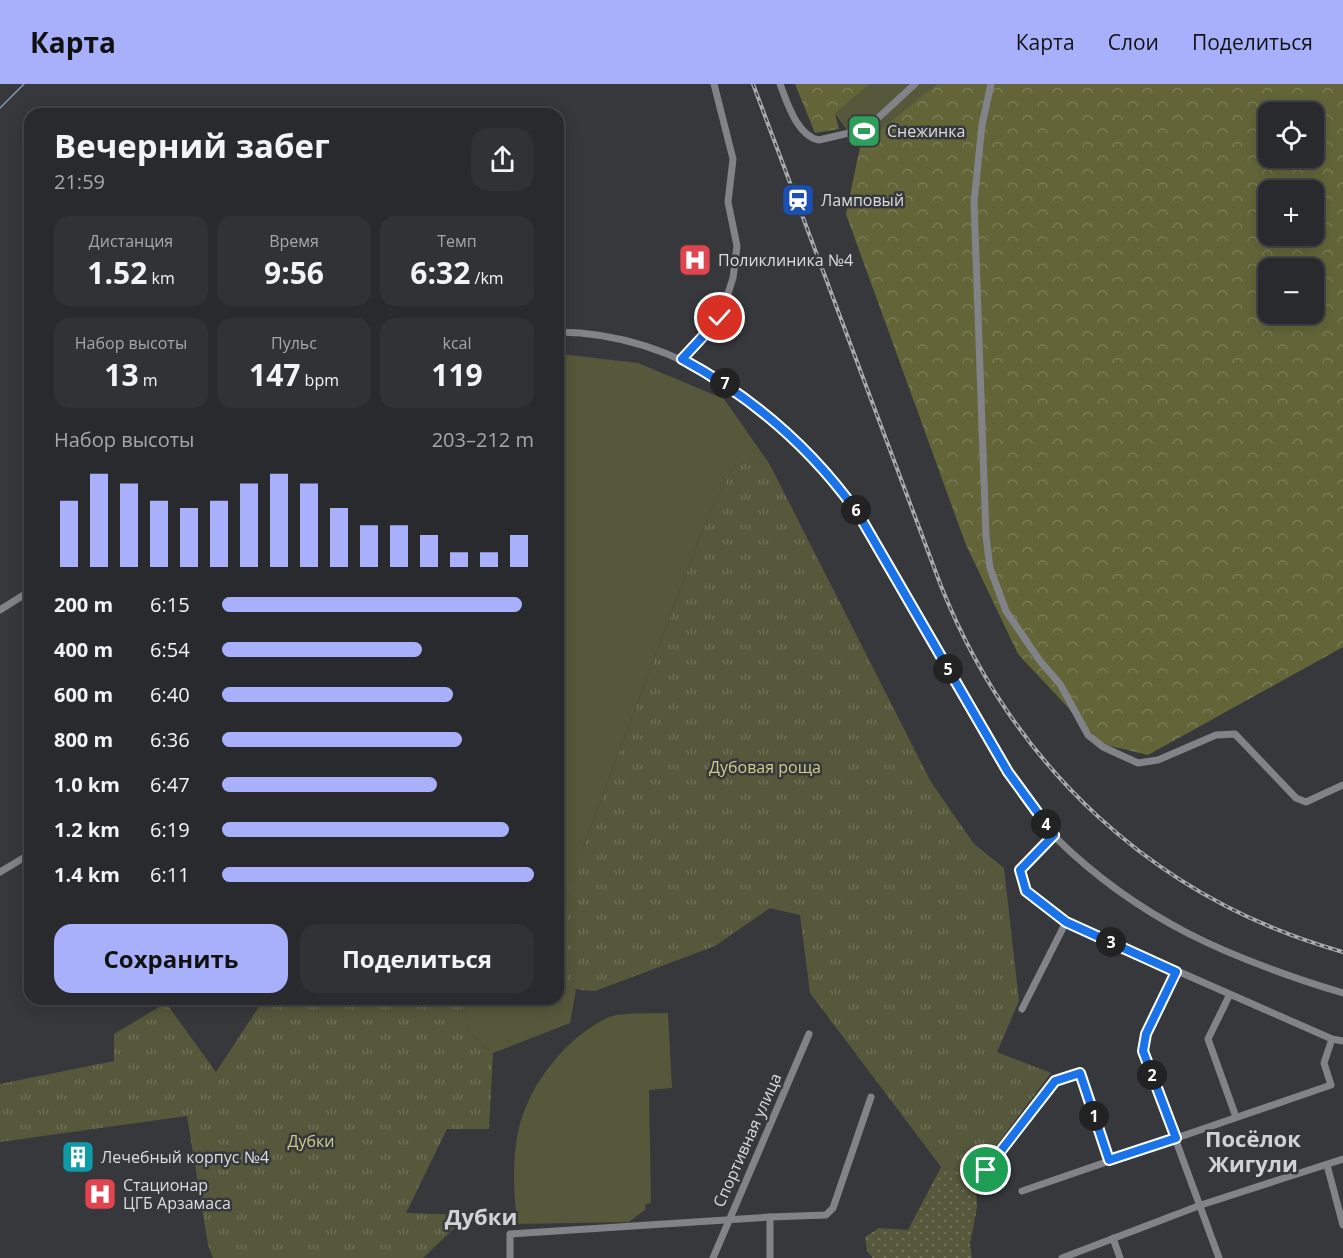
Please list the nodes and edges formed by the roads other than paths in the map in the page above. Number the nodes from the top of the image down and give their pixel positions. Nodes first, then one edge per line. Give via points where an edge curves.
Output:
1 (714, 84) edge
2 (780, 84) edge
3 (915, 84) edge
4 (991, 84) edge
5 (564, 333) edge
6 (682, 359) junction
7 (24, 595) edge
8 (0, 610) edge
9 (1343, 785) edge
10 (1054, 835) junction
11 (24, 858) edge
12 (0, 872) edge
13 (1066, 922) junction
14 (1176, 972) junction
15 (1343, 993) edge
16 (1228, 996) junction
17 (1022, 1010) dead end
18 (809, 1035) dead end
19 (1332, 1039) junction
20 (1343, 1041) edge
21 (871, 1097) dead end
22 (1236, 1117) junction
23 (1176, 1138) junction
24 (1109, 1160) junction
25 (1343, 1160) edge
26 (1327, 1165) junction
27 (986, 1170) dead end
28 (1022, 1191) dead end
29 (1201, 1205) junction
30 (770, 1217) junction
31 (728, 1218) junction
32 (1343, 1225) edge
33 (1113, 1238) junction
34 (510, 1258) edge
35 (713, 1258) edge
36 (770, 1258) edge
37 (1062, 1258) edge
38 (1120, 1258) edge
39 (1219, 1258) edge

1 - 6 street via 733,159 728,202 737,246 733,278 720,318
2 - 3 street via 805,133 819,140 866,129
4 - 9 street via 982,125 975,202 990,568 1006,611 1060,684 1088,735 1103,747 1138,763 1158,760 1216,735 1235,734 1296,798 1306,802
5 - 6 street via 630,341
6 - 10 street via 758,408 803,446 837,485 859,515 1008,772
7 - 8 street
10 - 13 street via 1020,870 1026,891
10 - 15 street via 1120,894 1159,920 1236,957
11 - 12 street
13 - 14 street
13 - 17 street
14 - 16 street
14 - 23 street via 1146,1034 1143,1051
16 - 19 street
16 - 22 street via 1208,1039
18 - 31 street, Спортивная улица
19 - 20 street
19 - 22 street via 1324,1063 1331,1085
21 - 30 street via 833,1208 826,1215
22 - 23 street
23 - 24 street
23 - 29 street
24 - 27 street via 1080,1073 1055,1081
24 - 28 street
25 - 26 street
26 - 29 street
26 - 32 street
29 - 33 street
29 - 39 street
30 - 31 street
30 - 36 street
31 - 34 street via 510,1234
31 - 35 street, Спортивная улица
33 - 37 street
33 - 38 street

